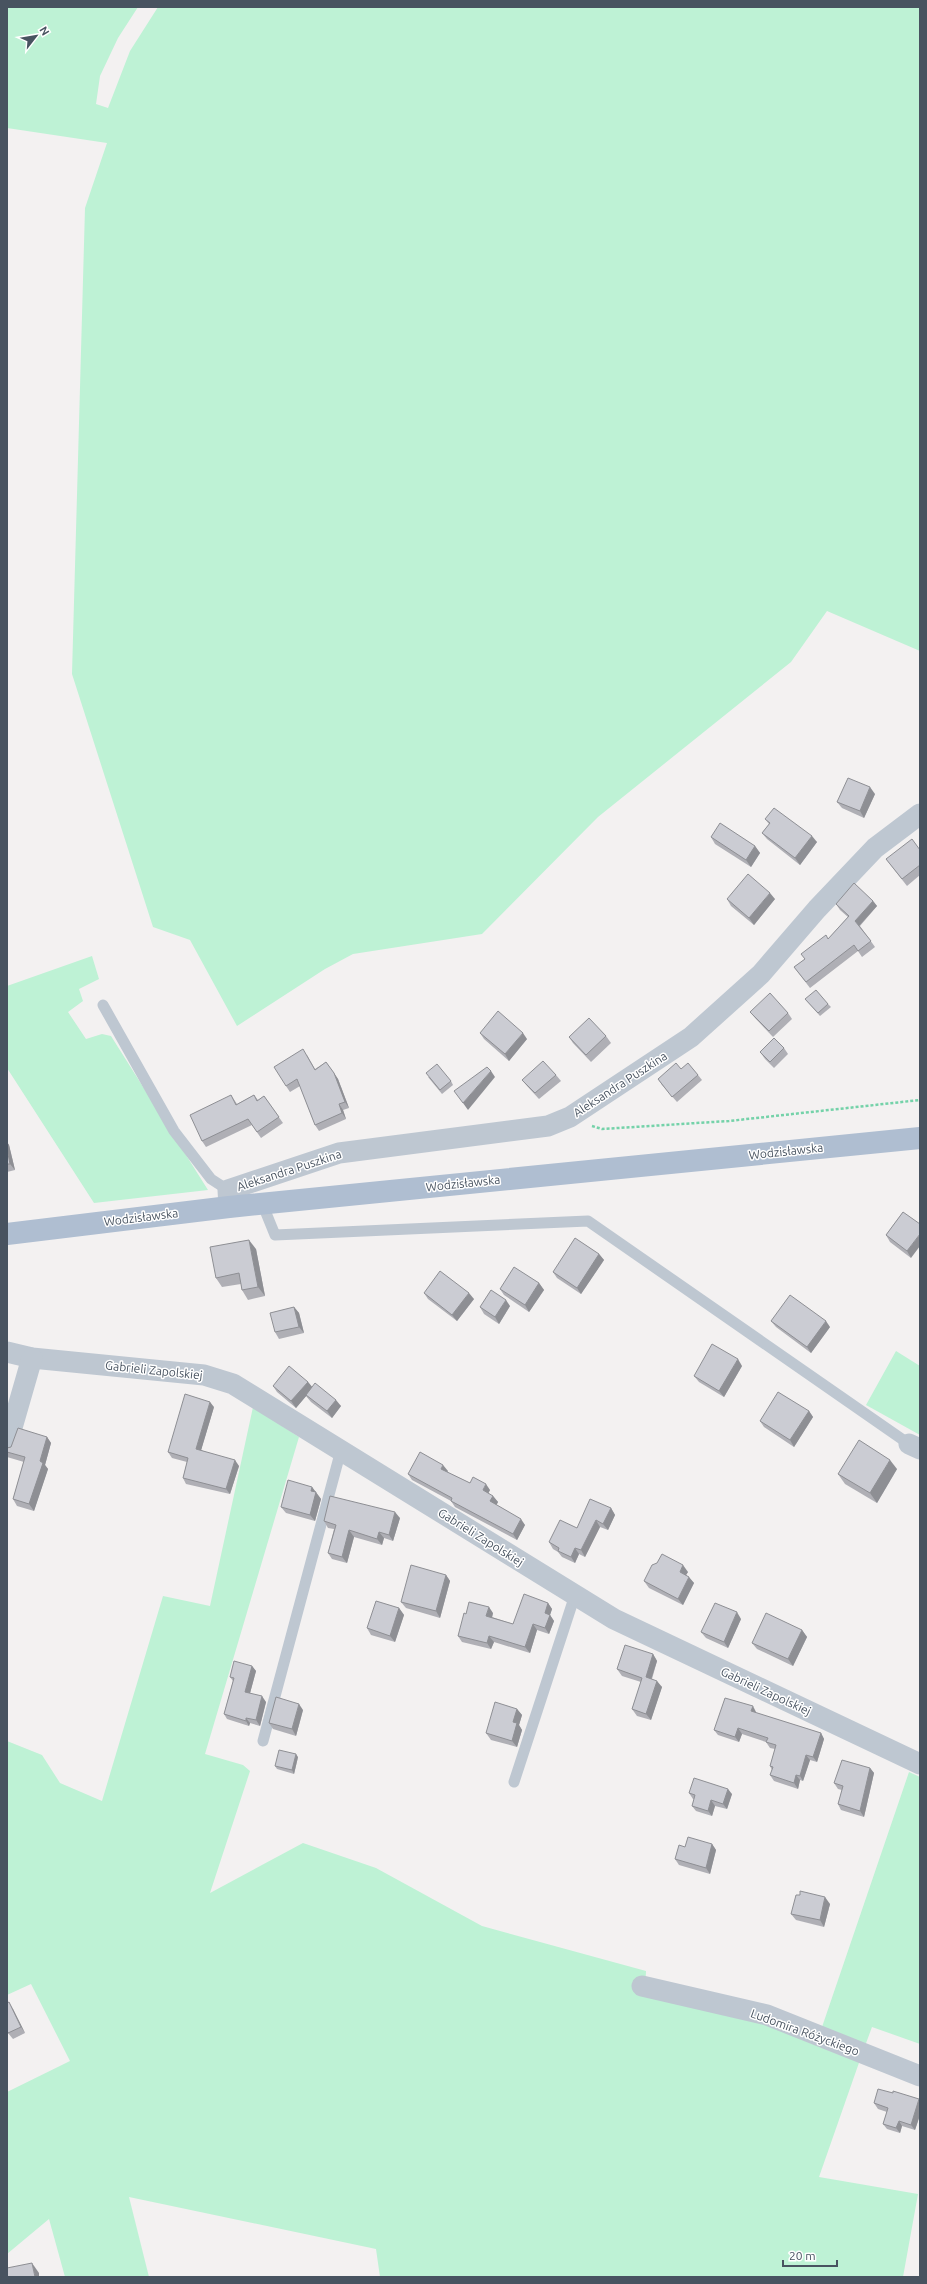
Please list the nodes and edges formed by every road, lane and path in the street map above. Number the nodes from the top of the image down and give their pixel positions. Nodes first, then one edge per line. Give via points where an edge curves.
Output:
1 (920, 814) edge
2 (103, 1005) dead end
3 (920, 1100) edge
4 (602, 1129) dead end
5 (920, 1138) edge
6 (228, 1198) junction
7 (262, 1203) junction
8 (7, 1234) edge
9 (7, 1352) edge
10 (32, 1358) junction
11 (7, 1445) edge
12 (915, 1446) edge
13 (341, 1450) junction
14 (575, 1595) junction
15 (263, 1741) dead end
16 (920, 1764) edge
17 (514, 1782) dead end
18 (642, 1986) dead end
19 (920, 2076) edge

1 - 6 street, Aleksandra Puszkina via 875,848 817,909 761,974 691,1037 570,1117 548,1126 339,1153
2 - 6 lane via 174,1131
3 - 4 path via 730,1121
5 - 7 main road, Wodzisławska
6 - 7 main road, Wodzisławska
6 - 8 main road, Wodzisławska
7 - 12 lane via 275,1235 588,1221
9 - 10 street, Gabrieli Zapolskiej
10 - 11 street
10 - 13 street, Gabrieli Zapolskiej via 204,1374 249,1393
13 - 14 street, Gabrieli Zapolskiej
13 - 15 lane
14 - 16 street, Gabrieli Zapolskiej via 614,1619
14 - 17 lane
18 - 19 street, Ludomira Różyckiego via 767,2016

